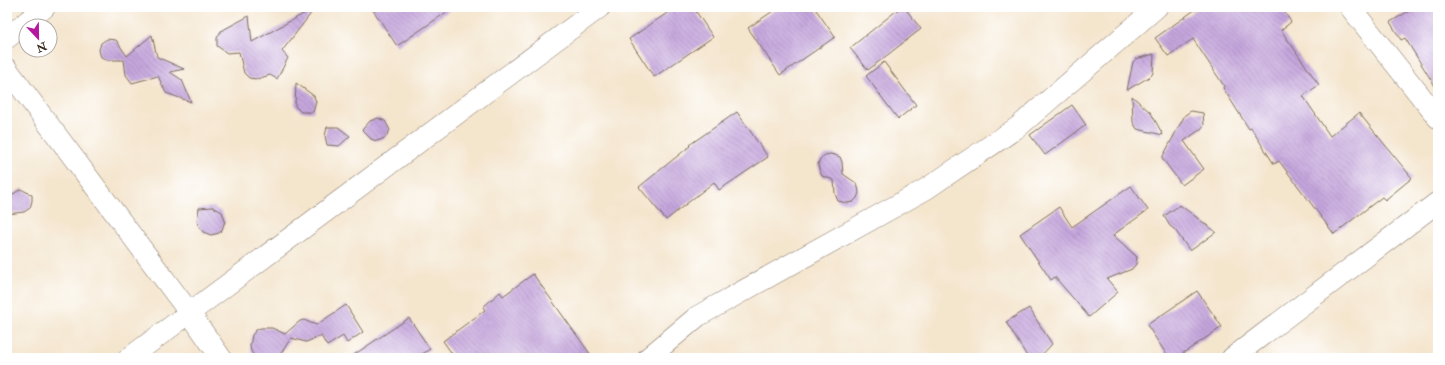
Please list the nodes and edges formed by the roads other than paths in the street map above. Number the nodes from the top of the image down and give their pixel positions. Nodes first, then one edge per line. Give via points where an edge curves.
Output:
1 (45, 7) edge
2 (600, 7) edge
3 (1157, 7) edge
4 (1350, 7) edge
5 (7, 38) edge
6 (7, 69) edge
7 (1438, 118) edge
8 (1438, 202) edge
9 (189, 312) junction
10 (129, 358) edge
11 (221, 358) edge
12 (648, 358) edge
13 (1232, 358) edge

1 - 5 street
2 - 9 street
3 - 12 street via 1018,127 926,189 698,316
4 - 7 street
6 - 9 street
8 - 13 street
9 - 10 street
9 - 11 street

